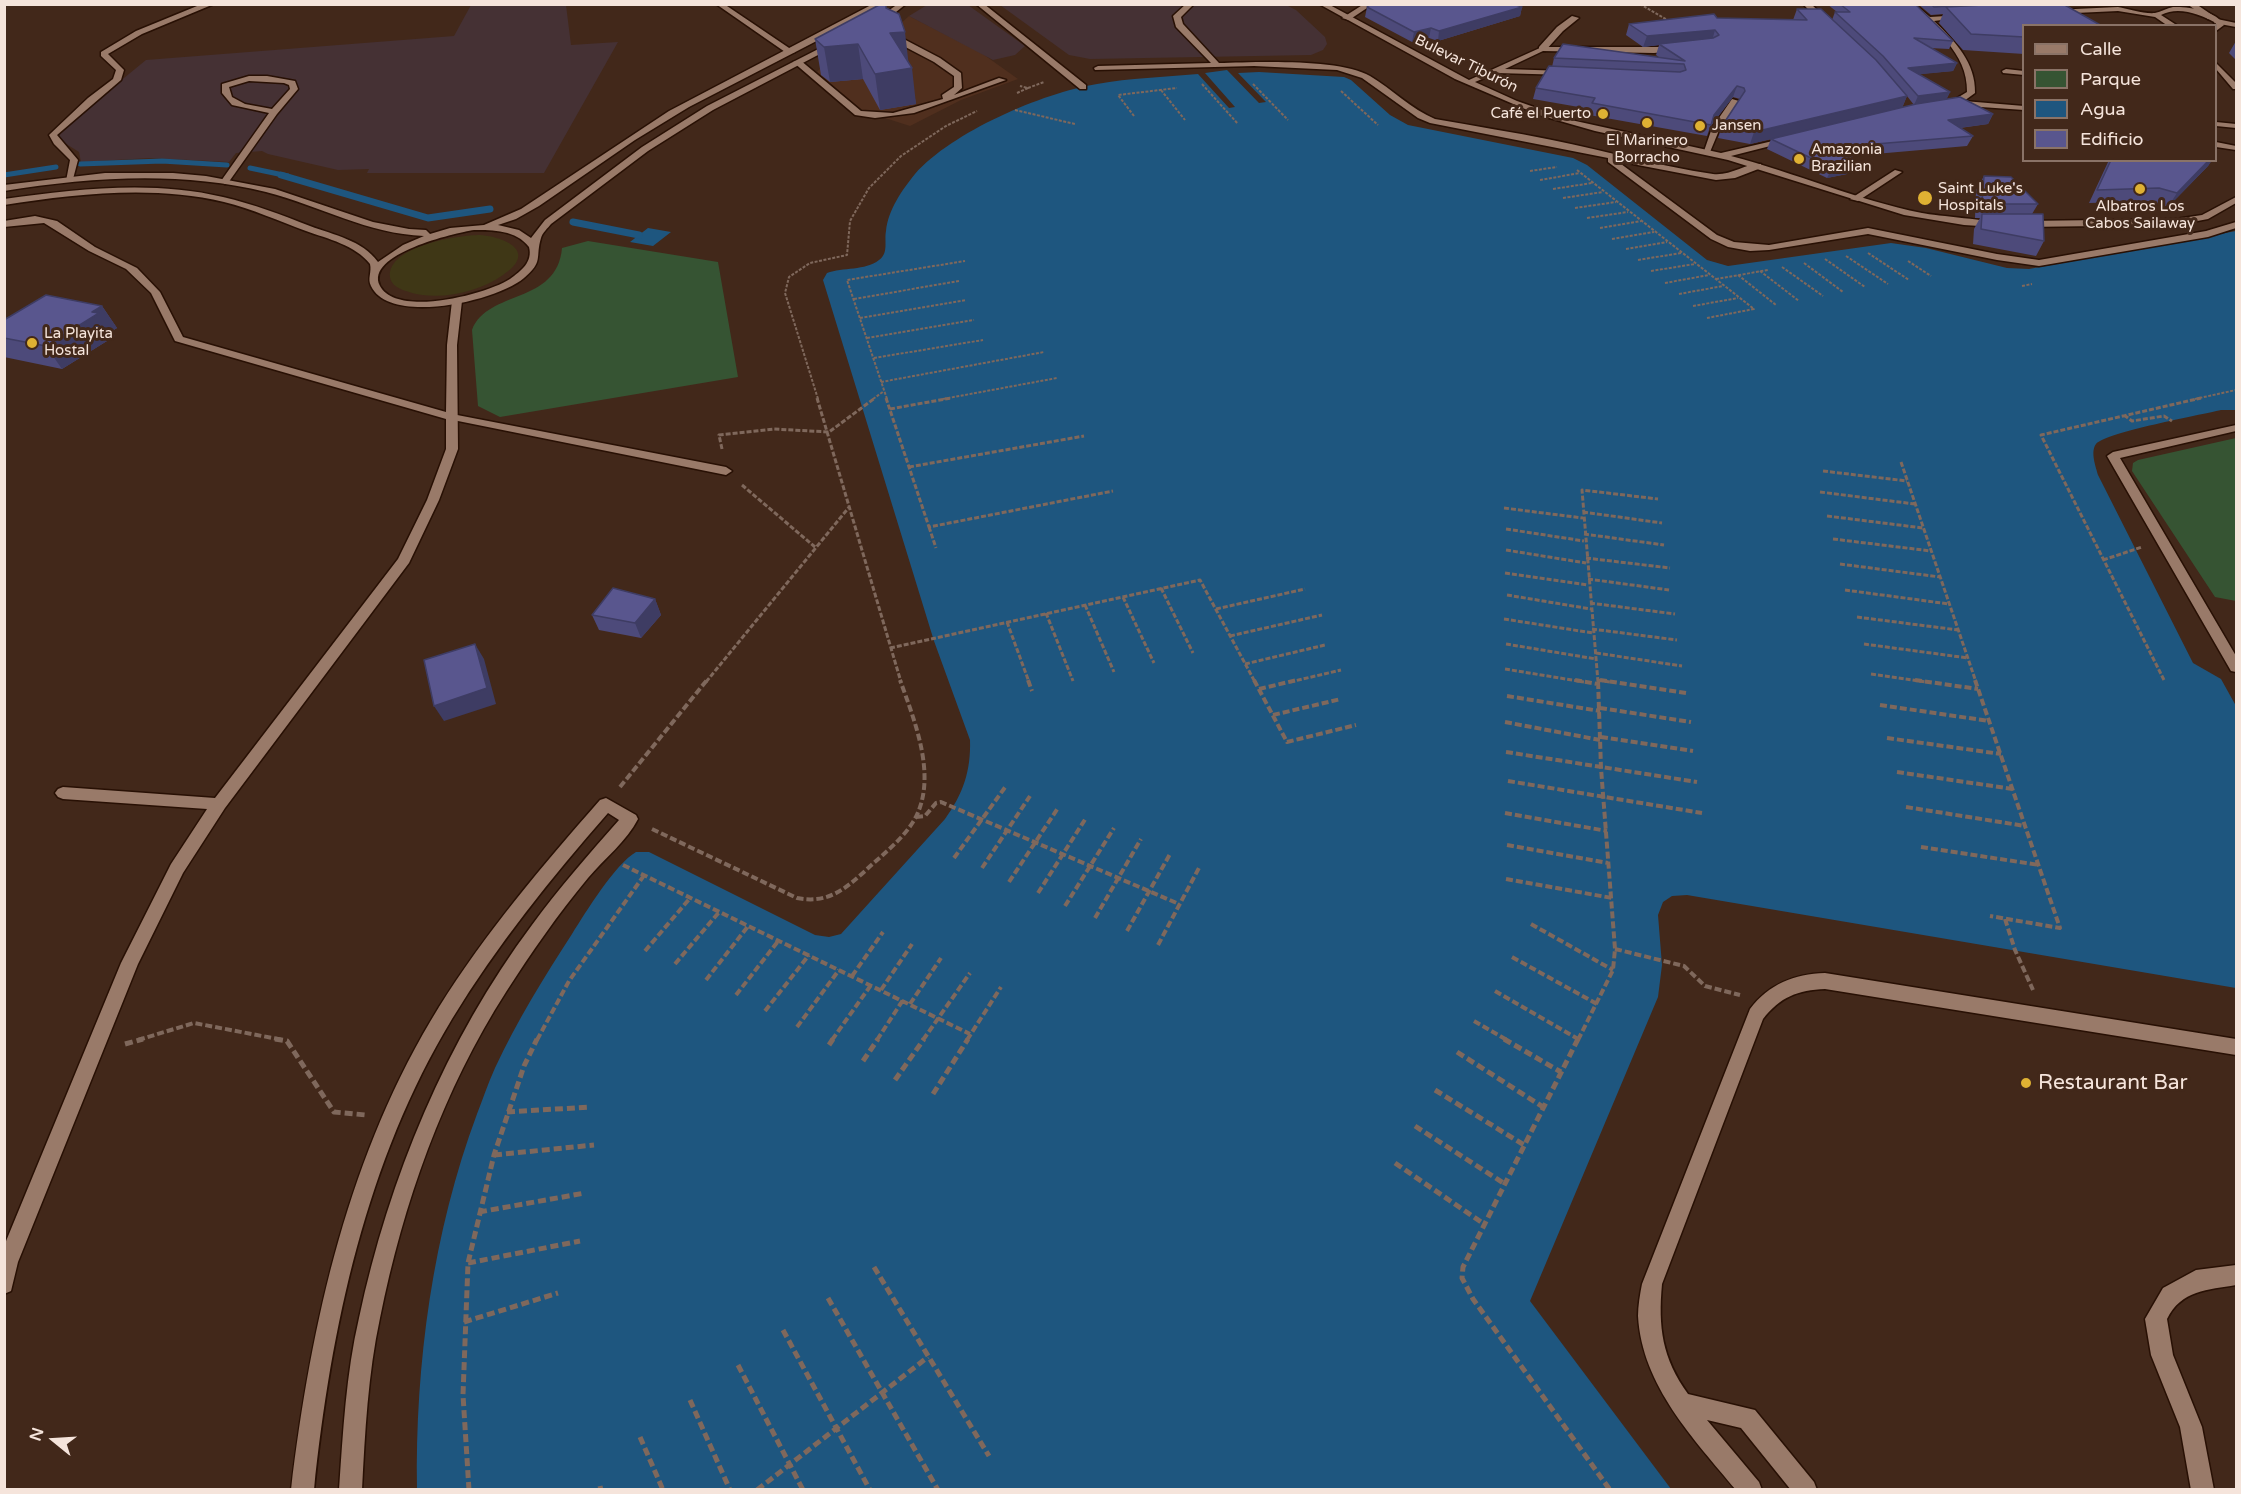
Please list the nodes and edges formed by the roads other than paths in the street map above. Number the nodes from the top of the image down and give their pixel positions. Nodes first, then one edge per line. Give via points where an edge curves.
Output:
1 (211, 4) edge
2 (719, 4) edge
3 (879, 4) edge
4 (903, 4) edge
5 (979, 4) edge
6 (1191, 4) edge
7 (1322, 4) edge
8 (1370, 4) edge
9 (1806, 4) edge
10 (1909, 4) edge
11 (2104, 4) edge
12 (2190, 4) edge
13 (2179, 7) edge
14 (2118, 9) junction
15 (2047, 13) edge
16 (1976, 17) edge
17 (1346, 18) junction
18 (1575, 18) dead end
19 (1929, 19) junction
20 (2163, 20) edge
21 (2215, 24) edge
22 (2217, 24) edge
23 (869, 26) edge
24 (2236, 27) edge
25 (1832, 29) edge
26 (895, 38) edge
27 (840, 41) edge
28 (1683, 48) edge
29 (1542, 49) junction
30 (791, 52) junction
31 (797, 62) junction
32 (1217, 65) junction
33 (2217, 66) edge
34 (1098, 68) dead end
35 (1493, 71) junction
36 (2006, 72) dead end
37 (2022, 73) edge
38 (1572, 74) edge
39 (1002, 80) road end
40 (1470, 82) junction
41 (1083, 87) dead end
42 (2236, 87) edge
43 (1735, 101) edge
44 (938, 102) junction
45 (1955, 103) junction
46 (1944, 105) edge
47 (2022, 108) edge
48 (274, 112) junction
49 (2217, 124) edge
50 (2236, 126) edge
51 (1798, 136) edge
52 (2218, 146) edge
53 (2236, 150) edge
54 (1707, 152) junction
55 (1606, 156) junction
56 (1722, 156) junction
57 (1758, 166) junction
58 (1898, 172) dead end
59 (69, 178) junction
60 (225, 181) junction
61 (4, 188) edge
62 (1855, 199) junction
63 (2235, 201) edge
64 (4, 202) edge
65 (4, 224) edge
66 (2236, 225) edge
67 (466, 229) junction
68 (450, 231) junction
69 (535, 248) junction
70 (376, 268) junction
71 (457, 301) junction
72 (452, 417) junction
73 (2236, 428) edge
74 (726, 471) road end
75 (2232, 650) edge
76 (2236, 668) edge
77 (63, 793) dead end
78 (219, 804) junction
79 (2236, 1047) edge
80 (2236, 1275) edge
81 (4, 1284) edge
82 (1681, 1403) junction
83 (302, 1490) edge
84 (350, 1490) edge
85 (1751, 1490) edge
86 (1806, 1490) edge
87 (2203, 1490) edge

1 - 59 street via 154,26 104,54 120,70 117,80 53,135 55,142 74,159
2 - 30 street
3 - 30 street
4 - 23 street
5 - 41 street
6 - 32 street via 1177,16 1179,25
7 - 17 street, Bulevar Tiburón
8 - 17 street
9 - 25 street
10 - 19 street
11 - 14 street
12 - 21 street
13 - 20 street via 2164,11
13 - 21 street
14 - 15 street
14 - 20 street
16 - 19 street
17 - 40 street, Bulevar Tiburón
18 - 29 street
19 - 45 street via 1954,46 1972,79 1971,93
22 - 24 street
26 - 44 street via 958,75 958,87
27 - 31 street
28 - 29 street
29 - 35 street
30 - 67 street via 687,104 532,207 503,220
31 - 44 street via 858,113 893,115
31 - 69 street via 710,108 645,149 548,222 536,236
32 - 34 street
32 - 55 street via 1300,64 1350,71 1378,83 1433,121
33 - 42 street
35 - 38 street
35 - 40 street
36 - 37 street
39 - 44 street
40 - 54 street, Bulevar Tiburón via 1545,114
43 - 54 street via 1716,128
45 - 46 street
45 - 47 street
48 - 48 street via 294,89 292,83 261,79 225,86 224,94 234,103
48 - 60 street
49 - 50 street
51 - 56 street
52 - 53 street
54 - 56 street, Bulevar Tiburón
55 - 57 street via 1716,177 1732,176
55 - 66 street via 1714,237 1726,245 1745,249 1868,231 2039,263 2208,234
56 - 57 street, Bulevar Tiburón
57 - 62 street, Bulevar Tiburón
58 - 62 street
59 - 60 street via 152,176
59 - 61 street
60 - 68 street via 272,191 396,231
62 - 63 street, Bulevar Tiburón via 1934,219 2010,224 2176,222 2205,217
64 - 70 street via 136,191 221,199 262,210 356,247
65 - 72 street via 48,220 92,249 135,270 160,297 179,339
67 - 68 street
67 - 69 street via 506,230 525,237
68 - 70 street via 404,246
69 - 71 street via 534,261 513,281
70 - 71 street via 374,284 396,300 424,304
71 - 72 street via 452,345
72 - 74 street
72 - 78 street via 452,449 434,500 404,560
73 - 75 street via 2113,456
75 - 76 street
77 - 78 street
78 - 81 street via 177,869 130,963 8,1262
79 - 82 street via 1825,981 1796,984 1777,992 1756,1015 1648,1299 1648,1326 1655,1356
80 - 87 street via 2196,1280 2170,1295 2157,1319 2162,1355 2191,1427
82 - 85 street
82 - 86 street via 1747,1418
83 - 84 street via 308,1423 327,1317 347,1241 394,1118 443,1018 482,956 606,804 630,819 552,908 513,963 476,1023 414,1159 371,1310 356,1409

